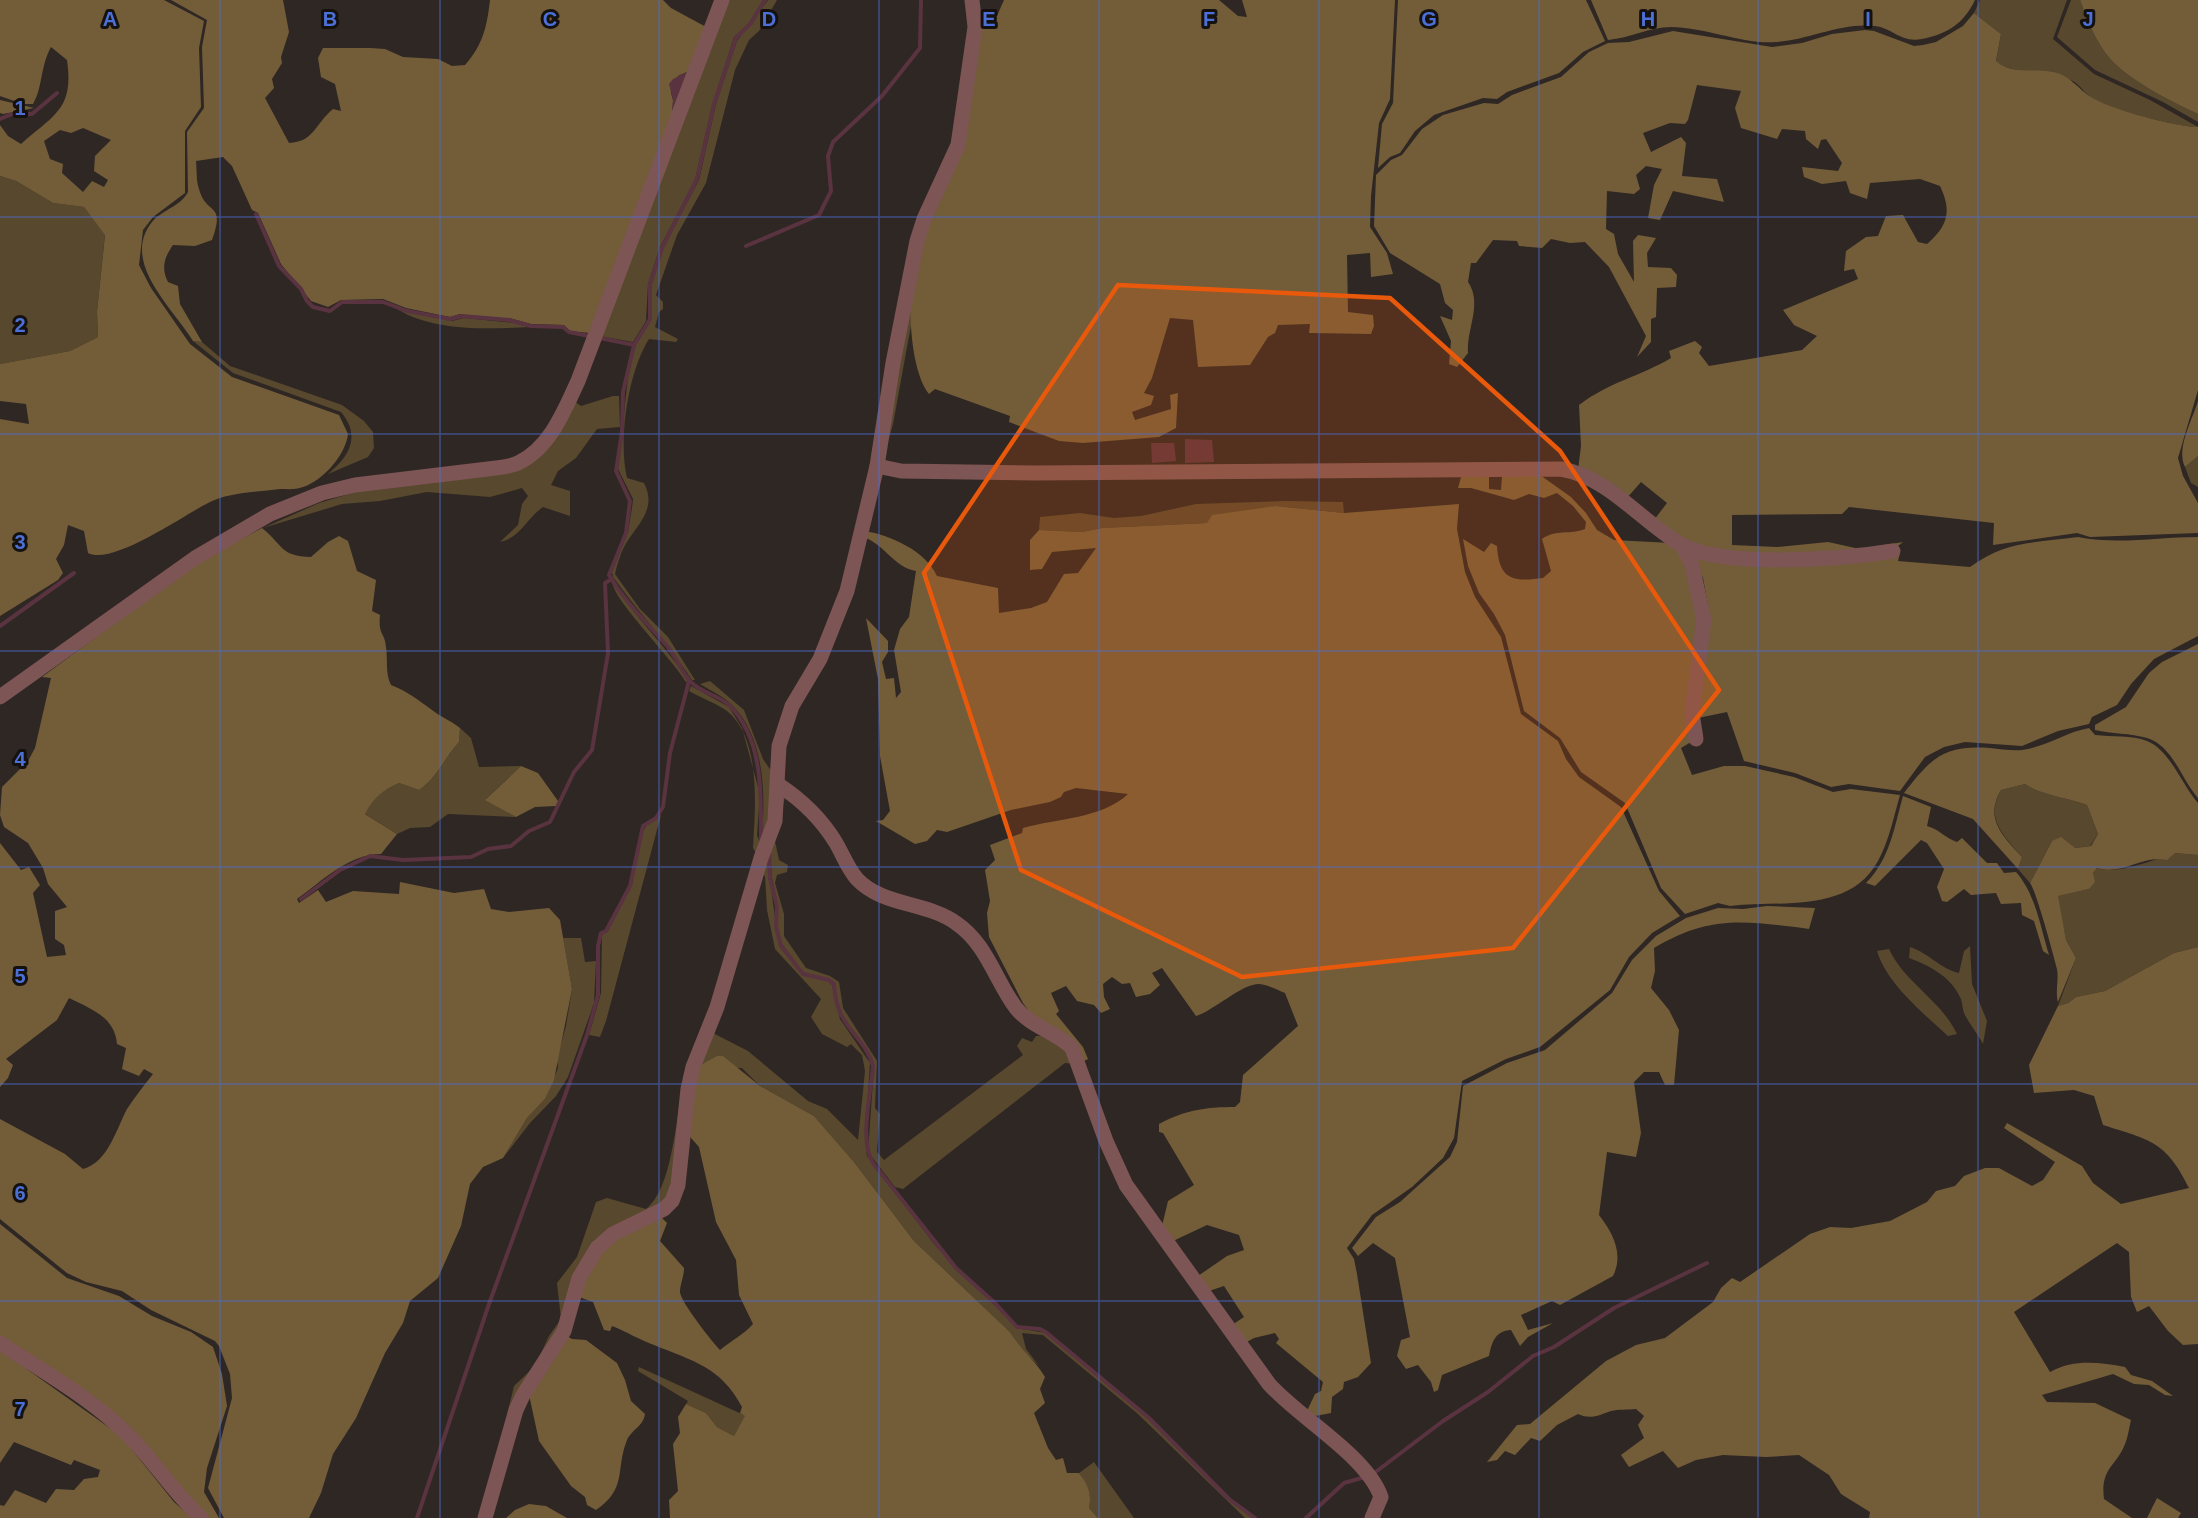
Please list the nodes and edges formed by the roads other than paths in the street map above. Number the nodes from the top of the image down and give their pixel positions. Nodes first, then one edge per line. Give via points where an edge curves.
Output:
1 (722, 0) edge
2 (972, 0) edge
3 (877, 466) junction
4 (1682, 544) junction
5 (1893, 551) dead end
6 (0, 697) edge
7 (1696, 739) dead end
8 (779, 785) junction
9 (0, 1343) edge
10 (201, 1518) edge
11 (485, 1518) edge
12 (1372, 1518) edge

1 - 6 street via 578,381 560,420 534,452 518,464 355,485 322,493 270,514 203,553
2 - 3 street via 975,27 958,146 917,241
3 - 4 street via 901,471 1034,473 1561,469 1614,494
3 - 8 street via 840,614 820,659 792,706 779,746
4 - 5 street via 1744,559 1857,556
4 - 7 street via 1692,565 1704,620 1692,712
8 - 11 street via 775,821 688,1089 681,1172 672,1201 655,1215 613,1234 597,1248 579,1278 564,1331 516,1410
8 - 12 street via 819,817 857,879 869,889 940,912 958,924 976,939 1018,1011 1072,1048 1126,1185 1269,1384 1369,1475 1381,1497
9 - 10 street via 112,1420

